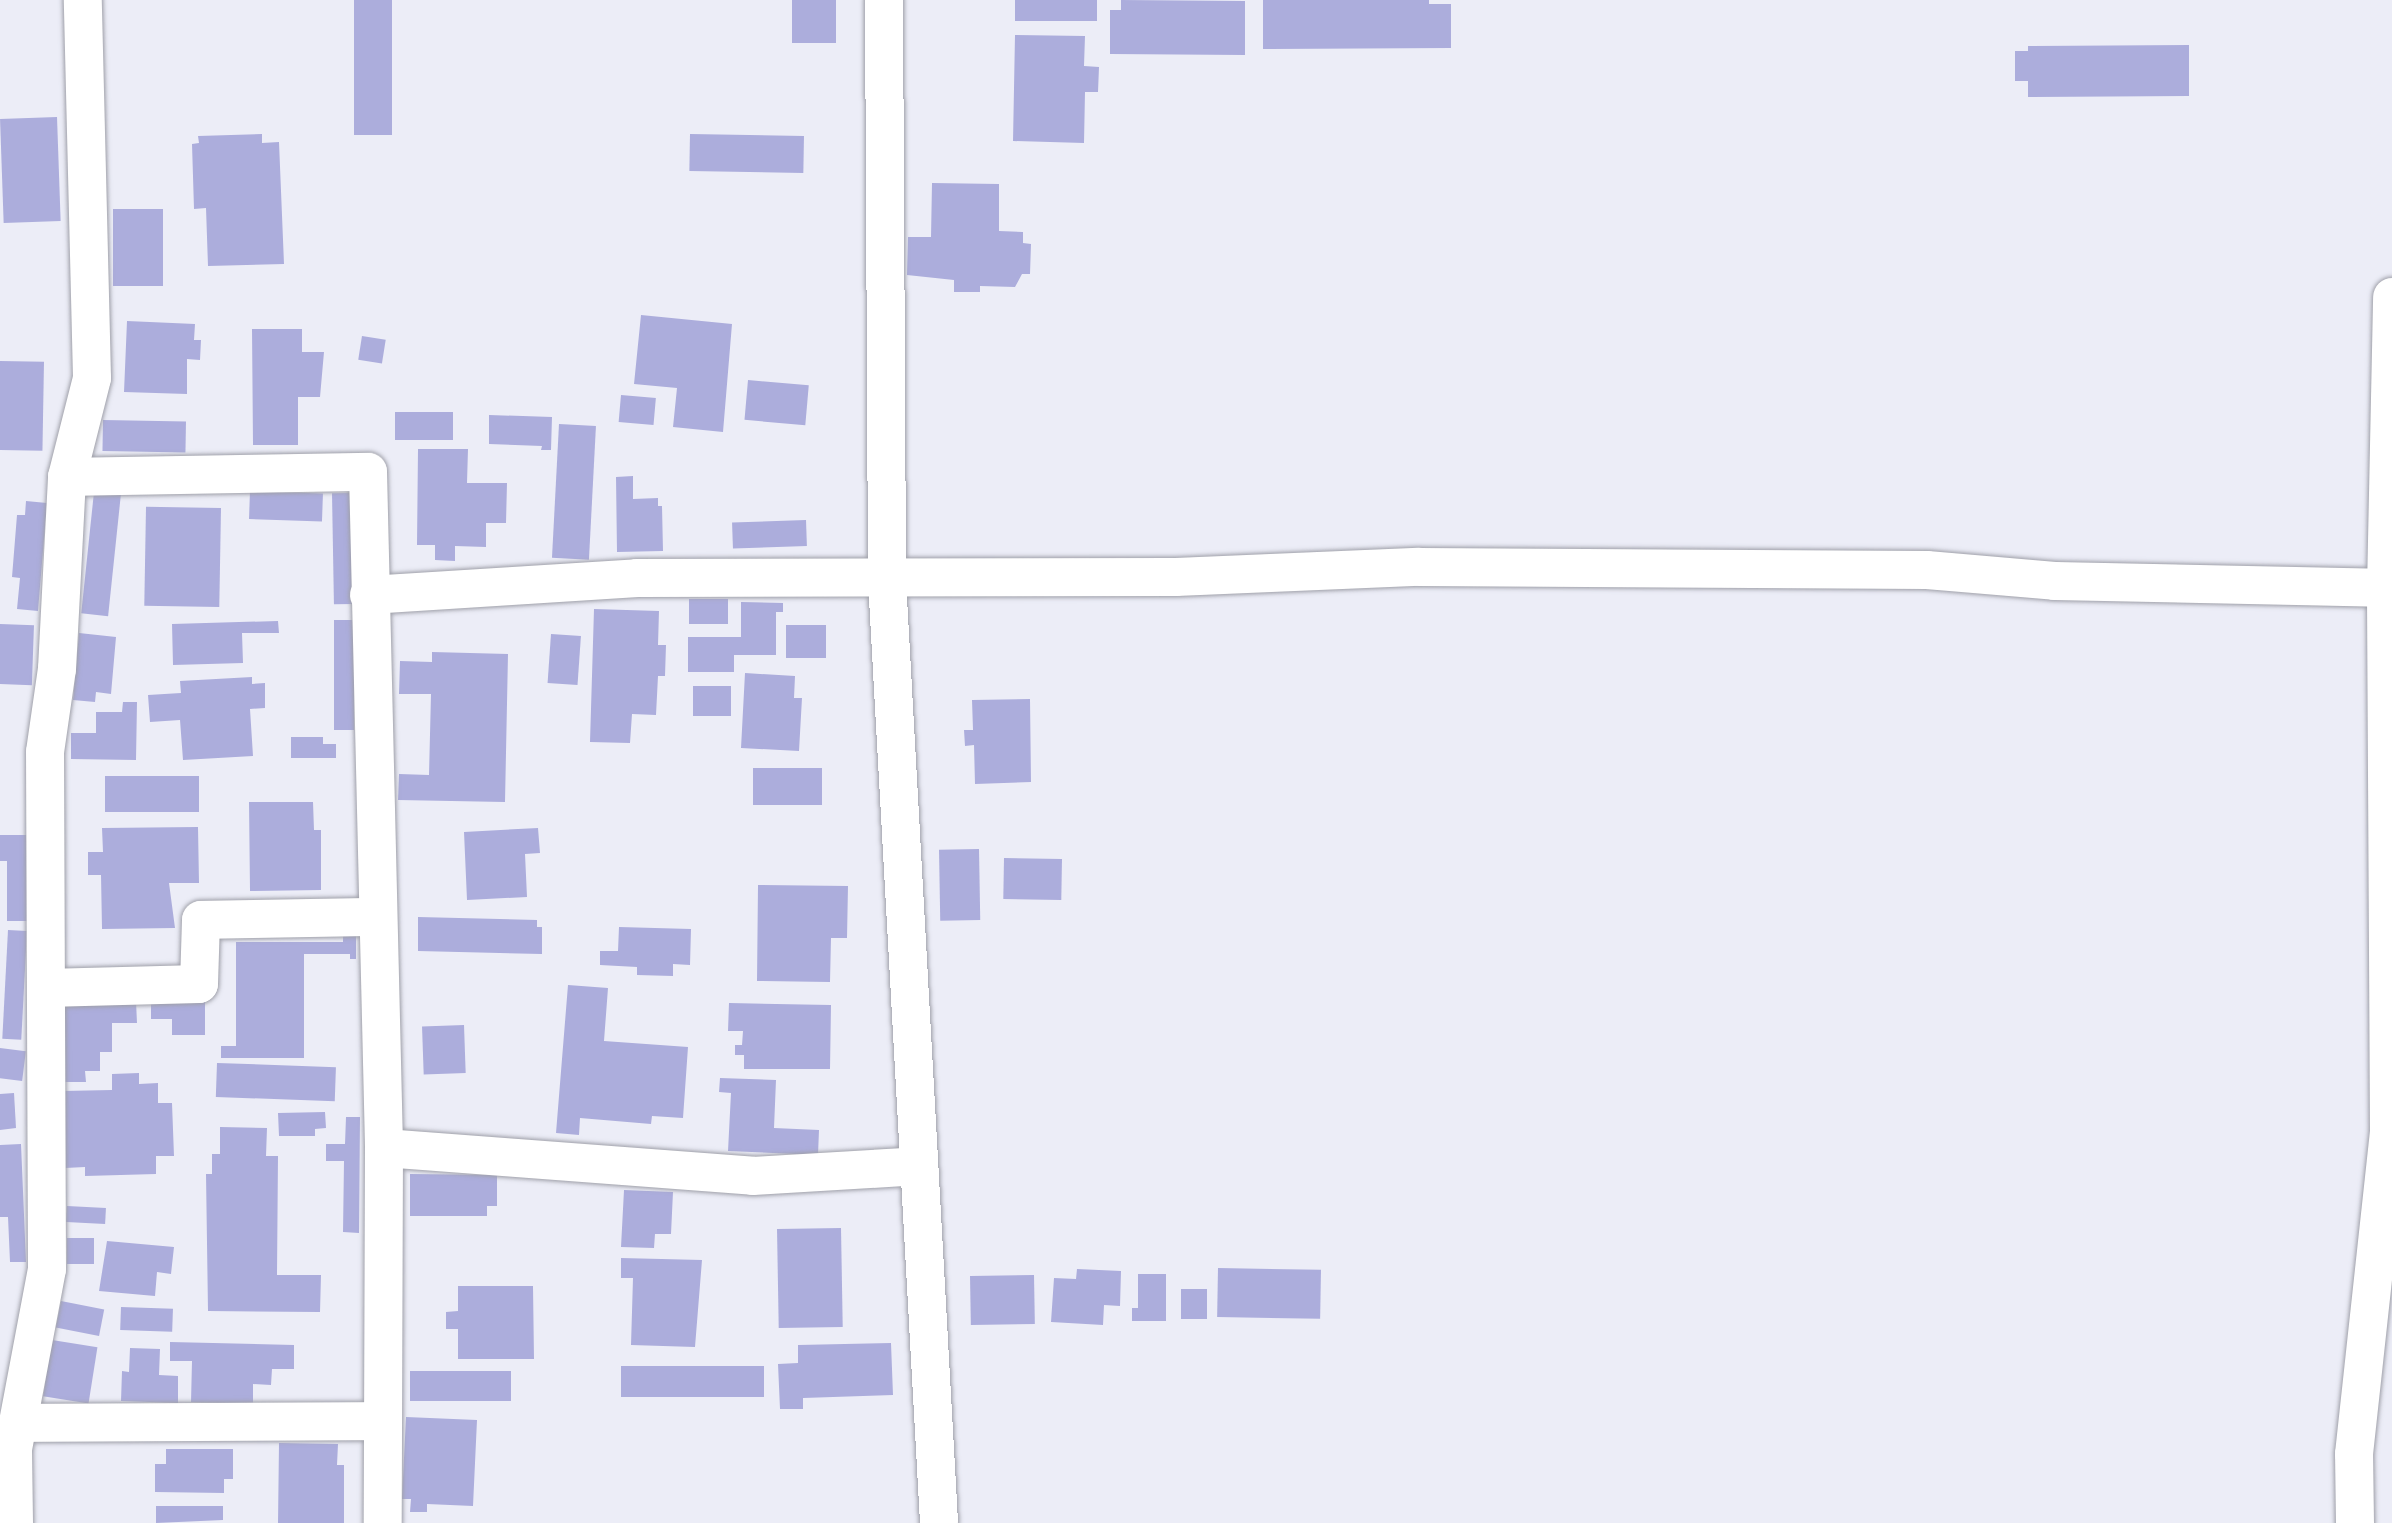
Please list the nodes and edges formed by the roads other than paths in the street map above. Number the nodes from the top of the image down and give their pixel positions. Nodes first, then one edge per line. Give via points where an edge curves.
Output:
1 (83, 0) edge
2 (884, 0) edge
3 (2392, 297) edge
4 (67, 477) junction
5 (887, 580) junction
6 (2389, 588) edge
7 (369, 595) junction
8 (377, 917) junction
9 (46, 988) junction
10 (384, 1148) junction
11 (919, 1166) junction
12 (383, 1421) junction
13 (18, 1423) junction
14 (7, 1467) edge
15 (15, 1523) edge
16 (383, 1523) edge
17 (939, 1523) edge
18 (2355, 1523) edge

1 - 4 street via 92,378
2 - 5 street
3 - 6 street
4 - 7 street via 368,472
4 - 9 street via 57,669 45,752
5 - 6 street via 1176,577 1419,567 1927,570 2055,581
5 - 7 street via 637,578
5 - 11 street
6 - 18 street via 2389,1132 2354,1454
7 - 8 street
8 - 9 street via 201,920 200,984
8 - 10 street
9 - 13 street via 47,1269
10 - 11 street via 753,1176
10 - 12 street
11 - 17 street
12 - 13 street
12 - 16 street
13 - 14 street
14 - 15 street

